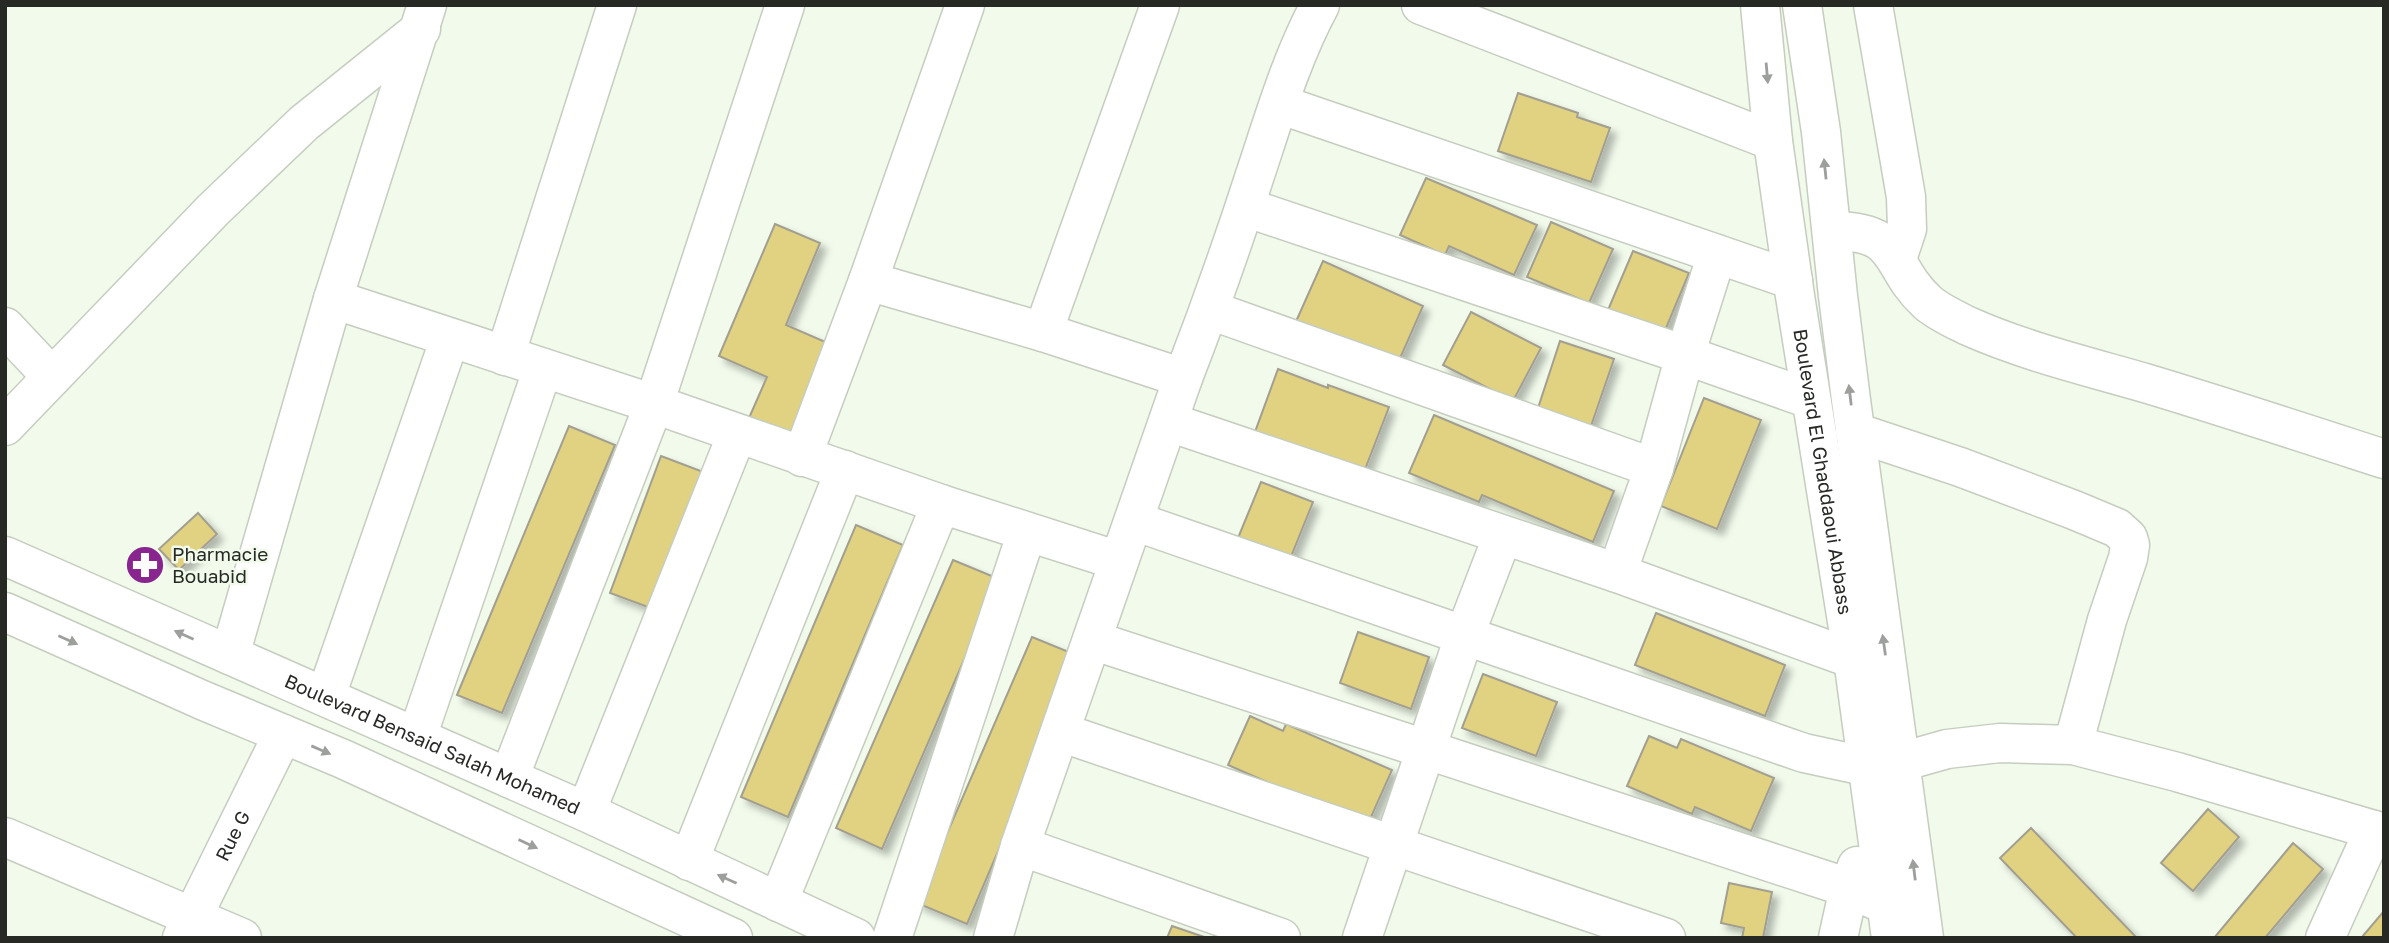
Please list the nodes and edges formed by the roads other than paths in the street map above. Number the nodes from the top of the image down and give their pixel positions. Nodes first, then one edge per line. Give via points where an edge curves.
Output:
1 (617, 5) edge
2 (785, 5) edge
3 (965, 5) edge
4 (1160, 5) edge
5 (1320, 5) edge
6 (1421, 5) edge
7 (1760, 5) edge
8 (1802, 5) edge
9 (1873, 5) edge
10 (424, 17) edge
11 (1279, 104) junction
12 (1773, 141) junction
13 (1245, 207) junction
14 (1832, 230) junction
15 (1717, 254) junction
16 (1897, 259) junction
17 (1793, 280) junction
18 (868, 281) junction
19 (333, 299) junction
20 (1210, 310) junction
21 (5, 327) edge
22 (1043, 332) junction
23 (450, 338) junction
24 (1685, 355) junction
25 (505, 356) junction
26 (543, 368) junction
27 (52, 377) junction
28 (1183, 377) junction
29 (1810, 400) junction
30 (654, 404) junction
31 (1169, 422) junction
32 (5, 426) edge
33 (1855, 432) junction
34 (737, 433) junction
35 (802, 457) junction
36 (2384, 458) edge
37 (1654, 468) junction
38 (845, 470) junction
39 (942, 504) junction
40 (1134, 521) junction
41 (1027, 532) junction
42 (1503, 535) junction
43 (5, 556) edge
44 (1119, 561) junction
45 (1617, 573) junction
46 (5, 612) edge
47 (1465, 634) junction
48 (1092, 640) junction
49 (230, 655) junction
50 (1853, 659) junction
51 (327, 696) junction
52 (1060, 732) junction
53 (284, 734) junction
54 (417, 737) junction
55 (2073, 745) junction
56 (1427, 749) junction
57 (1885, 765) junction
58 (509, 778) junction
59 (586, 812) junction
60 (1875, 816) junction
61 (2379, 831) edge
62 (5, 837) edge
63 (1020, 846) junction
64 (1394, 846) junction
65 (689, 861) junction
66 (1849, 888) junction
67 (778, 902) junction
68 (1888, 922) edge
69 (187, 927) edge
70 (243, 938) edge
71 (733, 938) edge
72 (856, 938) edge
73 (892, 938) edge
74 (993, 938) edge
75 (1281, 938) edge
76 (1362, 938) edge
77 (1666, 938) edge
78 (1838, 938) edge
79 (1924, 938) edge
80 (2325, 938) edge

1 - 25 street
2 - 30 street
3 - 18 street
4 - 22 street
5 - 11 street
6 - 12 street
7 -> 12 street, Boulevard El Ghaddaoui Abbass
14 -> 8 street, Boulevard El Ghaddaoui Abbass
9 - 16 street via 1906,197 1907,229
10 - 19 street
10 - 27 street via 213,210
11 - 13 street
11 - 15 street
12 - 17 street, Boulevard El Ghaddaoui Abbass
13 - 20 street
13 - 24 street
14 - 16 street via 1869,234
33 -> 14 street, Boulevard El Ghaddaoui Abbass
15 - 17 street
15 - 24 street
16 - 36 street via 1928,304 2006,342
17 - 29 street, Boulevard El Ghaddaoui Abbass
18 - 22 street
18 - 35 street
19 - 23 street
19 - 49 street
20 - 28 street
20 - 37 street
21 - 27 street
22 - 28 street
23 - 25 street
23 - 51 street
24 - 29 street
24 - 37 street
25 - 26 street
26 - 30 street
26 - 54 street
27 - 32 street
28 - 31 street
29 - 50 street, Boulevard El Ghaddaoui Abbass
30 - 34 street
30 - 58 street
31 - 40 street
31 - 42 street
33 - 55 street via 2074,510 2117,528 2128,538 2128,558
57 -> 33 street, Boulevard El Ghaddaoui Abbass
34 - 35 street
34 - 59 street
35 - 38 street
37 - 45 street
38 - 39 street
38 - 65 street
39 - 41 street
39 - 67 street
40 - 44 street
40 - 47 street
41 - 44 street
41 - 73 street
42 - 45 street
42 - 47 street
49 -> 43 street, Boulevard Bensaid Salah Mohamed
44 - 48 street
45 - 50 street
46 -> 53 street
47 - 56 street
47 - 57 street via 1804,752
48 - 52 street
48 - 56 street
49 - 51 street, Boulevard Bensaid Salah Mohamed
50 - 57 street, Boulevard El Ghaddaoui Abbass
51 - 54 street, Boulevard Bensaid Salah Mohamed
52 - 63 street
52 - 64 street
53 - 69 street, Rue G
53 -> 71 street
54 - 58 street, Boulevard Bensaid Salah Mohamed
55 - 57 street via 2000,743
55 - 61 street
56 - 64 street
56 - 66 street
57 - 60 street, Boulevard El Ghaddaoui Abbass
79 -> 57 street, Boulevard El Ghaddaoui Abbass
58 - 59 street, Boulevard Bensaid Salah Mohamed
59 - 65 street, Boulevard Bensaid Salah Mohamed
60 - 66 street
60 - 68 street, Boulevard El Ghaddaoui Abbass
61 - 80 street
62 - 69 street
63 - 74 street
63 - 75 street
64 - 76 street
64 - 77 street
67 -> 65 street, Boulevard Bensaid Salah Mohamed
66 - 68 street
66 - 78 street
67 - 72 street, Boulevard Bensaid Salah Mohamed
69 - 70 street

